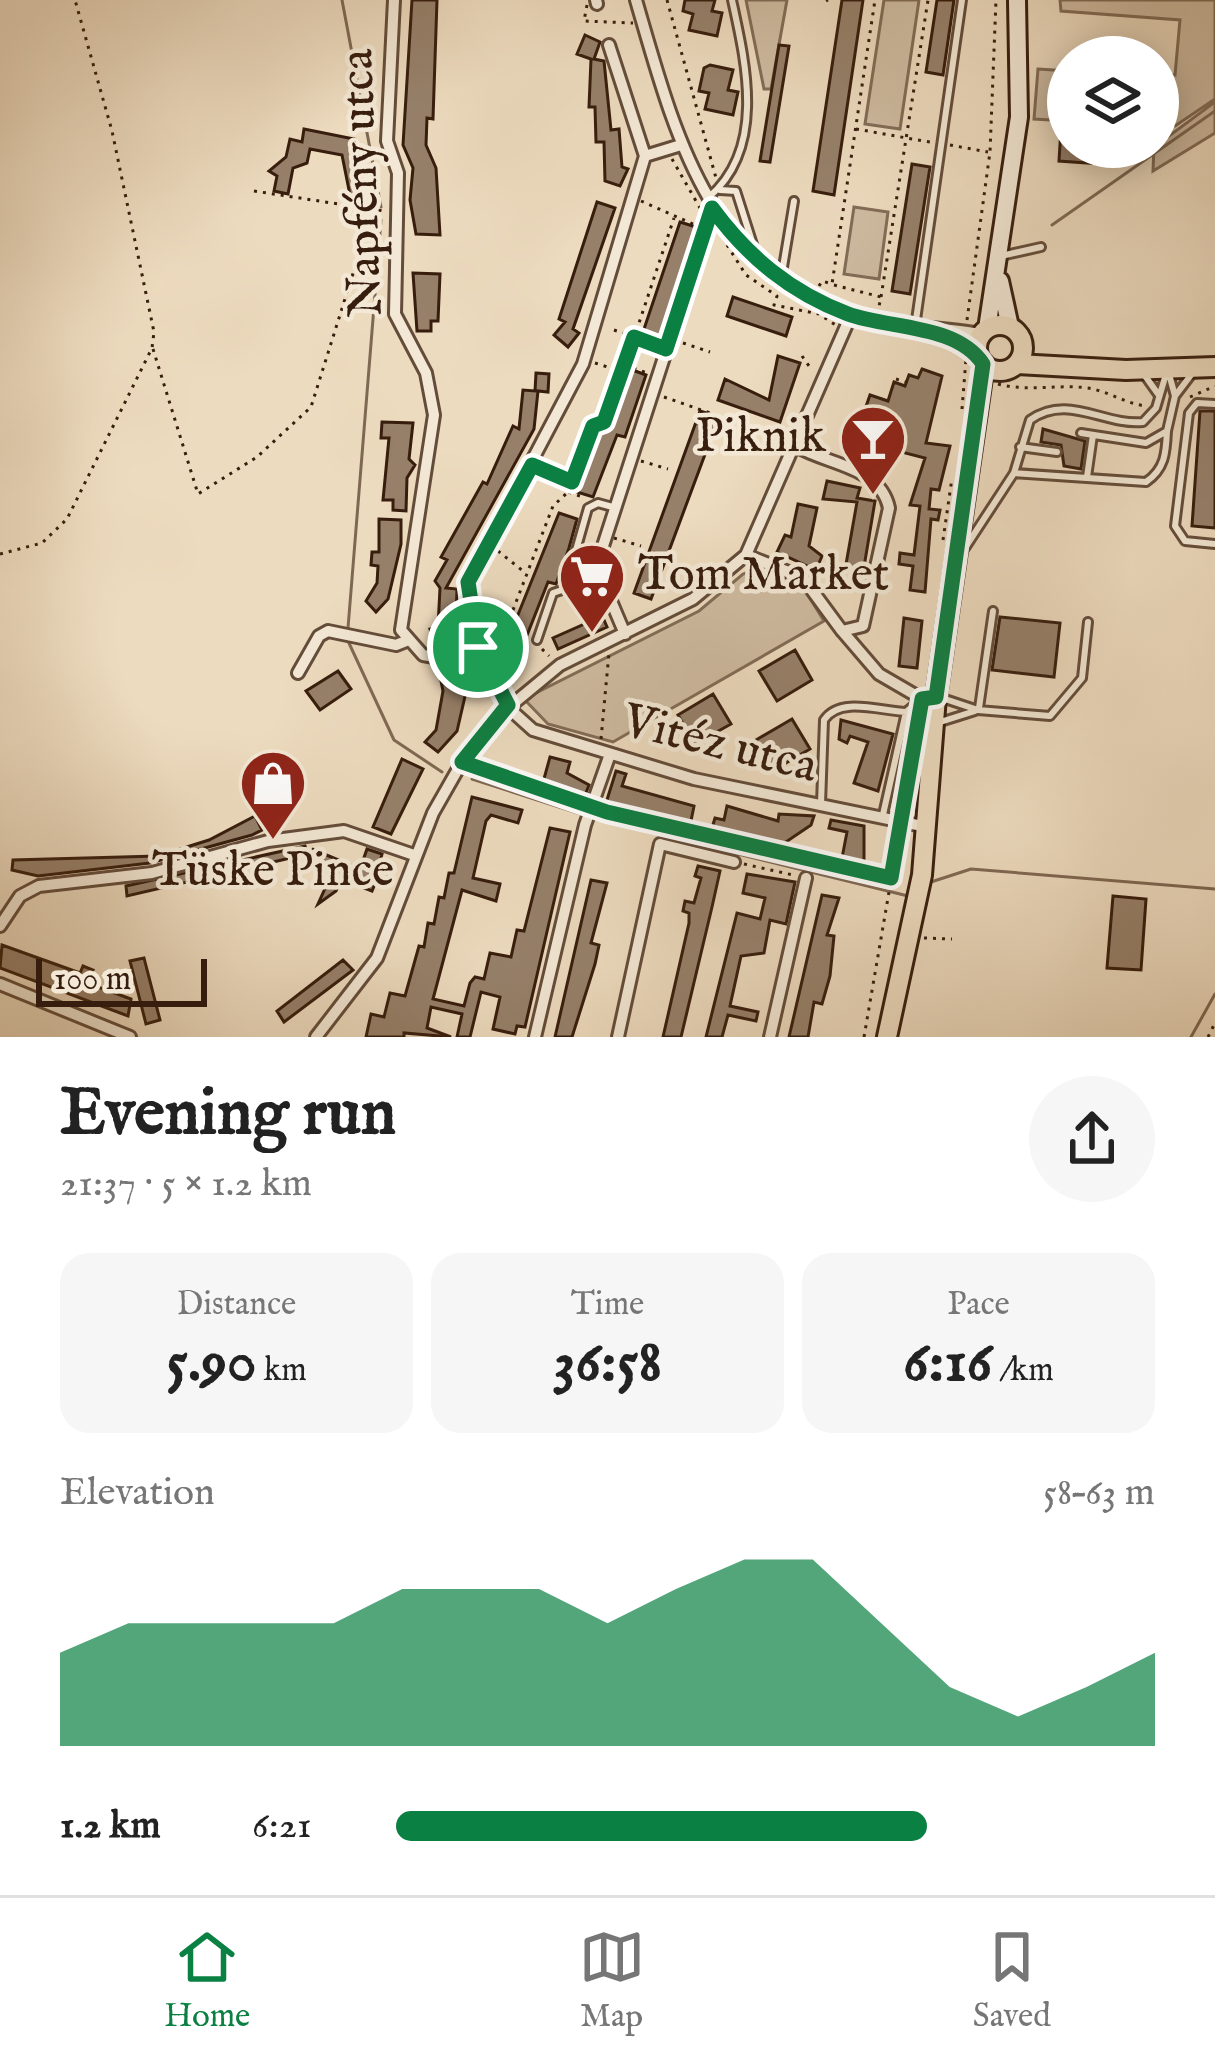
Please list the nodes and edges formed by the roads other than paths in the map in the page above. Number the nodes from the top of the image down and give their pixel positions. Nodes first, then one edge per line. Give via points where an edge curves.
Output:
1 (394, 0) edge
2 (636, 0) edge
3 (732, 0) edge
4 (962, 0) edge
5 (1018, 0) edge
6 (608, 45) dead end
7 (682, 145) junction
8 (645, 156) junction
9 (718, 189) junction
10 (794, 201) dead end
11 (709, 204) junction
12 (1041, 247) dead end
13 (998, 256) junction
14 (759, 266) junction
15 (781, 279) junction
16 (851, 315) junction
17 (915, 327) junction
18 (1015, 332) junction
19 (987, 356) junction
20 (1080, 364) junction
21 (1207, 368) edge
22 (1140, 370) junction
23 (1168, 370) junction
24 (1158, 394) junction
25 (1175, 396) junction
26 (1215, 404) edge
27 (1167, 431) junction
28 (1081, 433) dead end
29 (1093, 435) junction
30 (796, 446) junction
31 (1020, 447) junction
32 (1057, 452) dead end
33 (1014, 473) junction
34 (1087, 477) junction
35 (616, 508) junction
36 (1215, 544) edge
37 (746, 555) junction
38 (947, 561) junction
39 (993, 611) dead end
40 (1088, 622) dead end
41 (842, 631) junction
42 (625, 634) junction
43 (406, 641) junction
44 (535, 643) road end
45 (478, 647) junction
46 (298, 673) dead end
47 (929, 698) junction
48 (508, 705) junction
49 (978, 710) junction
50 (906, 712) junction
51 (933, 725) junction
52 (604, 755) junction
53 (820, 807) junction
54 (882, 819) junction
55 (927, 827) junction
56 (414, 855) junction
57 (734, 862) road end
58 (806, 878) road end
59 (0, 926) edge
60 (0, 984) edge
61 (130, 1037) edge
62 (316, 1037) edge
63 (536, 1037) edge
64 (618, 1037) edge
65 (770, 1037) edge
66 (887, 1037) edge

1 - 43 street, Napfény utca via 387,141 398,173 395,314 426,373 434,415 402,608
2 - 7 street
3 - 9 lane via 750,87 733,165
4 - 17 lane
5 - 13 street via 1019,117
6 - 8 street
7 - 8 street
7 - 11 street
8 - 45 street via 583,364 468,582
9 - 11 lane
9 - 14 lane via 736,191
10 - 15 lane
11 - 14 street
11 - 35 street
12 - 13 lane
13 - 18 street
13 - 19 street
14 - 15 street
15 - 16 street
16 - 17 street
16 - 30 street
17 - 19 street
18 - 19 main road
18 - 19 main road via 1023,351
18 - 20 main road
19 - 20 main road
19 - 38 main road
20 - 22 main road
21 - 23 main road
21 - 25 lane
22 - 23 main road
22 - 24 lane
23 - 24 lane
23 - 25 lane
24 - 31 lane via 1151,417 1134,423 1086,410 1036,415
25 - 27 lane
26 - 36 lane via 1197,403 1189,413 1175,526 1185,541
27 - 29 lane via 1146,443
27 - 34 lane via 1158,474 1146,482
28 - 29 lane
29 - 34 lane
30 - 37 street
30 - 41 street via 876,479 886,492 867,615 859,629
31 - 32 lane
31 - 33 lane
33 - 34 lane
33 - 38 lane
35 - 42 street via 601,575
35 - 44 lane via 588,508 565,589 553,592
37 - 41 street via 803,578
37 - 42 street via 693,599
38 - 47 main road
39 - 49 lane
40 - 49 lane via 1082,678 1055,713 1044,719
41 - 47 street via 879,674
42 - 48 street via 560,665
43 - 45 street via 440,658
43 - 46 street via 328,631
45 - 48 street
47 - 49 lane
47 - 50 lane
47 - 51 main road
48 - 52 street, Vitéz utca via 532,730
48 - 56 street via 462,762
49 - 51 lane
50 - 53 lane via 831,709
50 - 54 lane
51 - 55 main road
52 - 53 street, Vitéz utca
52 - 63 street
53 - 54 street, Vitéz utca
54 - 55 street, Vitéz utca
55 - 66 main road
56 - 59 street via 344,831 268,841 152,873 39,886 20,896
56 - 62 street via 376,958
57 - 64 street via 660,844
58 - 65 street
60 - 61 street

